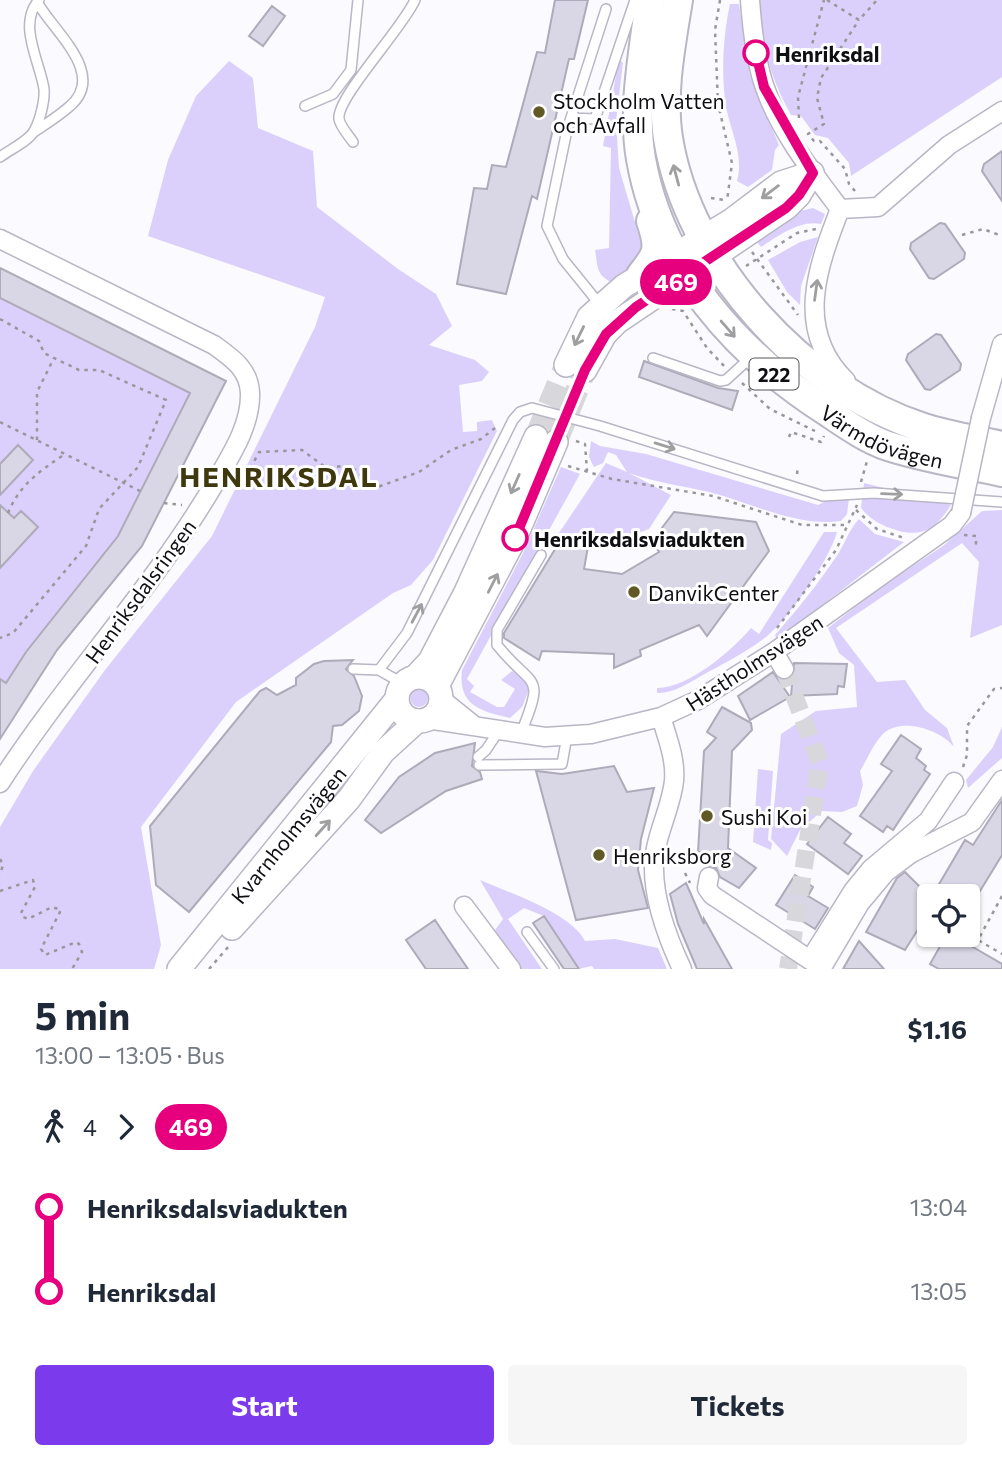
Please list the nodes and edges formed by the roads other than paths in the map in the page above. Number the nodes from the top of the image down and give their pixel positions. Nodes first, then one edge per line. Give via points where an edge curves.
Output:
1 (358, 0) edge
2 (415, 0) edge
3 (635, 0) edge
4 (650, 0) edge
5 (678, 0) edge
6 (750, 0) edge
7 (38, 1) edge
8 (606, 9) dead end
9 (643, 60) junction
10 (305, 106) dead end
11 (1002, 110) edge
12 (571, 118) junction
13 (34, 132) junction
14 (353, 142) dead end
15 (0, 157) edge
16 (813, 173) junction
17 (840, 209) junction
18 (0, 239) edge
19 (709, 246) junction
20 (680, 265) junction
21 (641, 275) junction
22 (600, 305) junction
23 (617, 322) junction
24 (1002, 344) edge
25 (752, 355) junction
26 (653, 358) dead end
27 (868, 403) junction
28 (1002, 446) edge
29 (1002, 472) edge
30 (1002, 502) edge
31 (541, 555) dead end
32 (774, 652) junction
33 (354, 669) dead end
34 (784, 669) tunnel mouth
35 (379, 670) junction
36 (405, 686) junction
37 (439, 692) junction
38 (662, 717) junction
39 (422, 720) junction
40 (474, 726) junction
41 (498, 732) junction
42 (521, 735) junction
43 (567, 736) junction
44 (1002, 780) edge
45 (954, 782) road end
46 (0, 783) edge
47 (709, 877) dead end
48 (464, 906) dead end
49 (527, 932) dead end
50 (818, 965) edge
51 (179, 969) edge
52 (195, 969) edge
53 (511, 969) edge
54 (554, 969) edge
55 (682, 969) edge

1 - 10 lane via 351,70 333,94
2 - 14 lane via 394,37 341,105 339,120
3 - 12 lane via 595,119
4 - 9 main road, Värmdövägen / 222
19 -> 5 main road, Värmdövägen / 222 via 677,180 667,135 667,74
6 - 16 street via 764,87
7 - 13 lane via 30,36 44,101
7 - 13 lane via 77,59 84,78 83,89 71,106
8 - 12 lane
9 - 20 main road, Värmdövägen / 222 via 638,126 641,158 660,224
9 - 21 main road via 634,71 630,94 630,135 635,171 658,248
11 - 17 street via 949,145 878,207
12 - 22 lane via 547,226 563,259
13 - 15 lane
16 - 17 street
16 - 19 street via 786,208
27 -> 17 street via 836,372 814,326 818,274
18 - 46 street, Henriksdalsringen via 214,345 238,361 250,391 243,433 167,561 41,722
19 - 20 street
19 - 27 main road, Värmdövägen / 222 via 783,342 836,386
20 - 21 street
20 - 23 street
20 -> 25 main road, Värmdövägen / 222
21 - 22 street
22 - 23 lane
22 -> 23 street via 580,333 576,367
24 - 32 street, Hästholmsvägen, bridge via 961,513
25 - 26 lane via 720,381
25 - 29 main road, Värmdövägen / 222 via 800,395 886,445
27 - 28 main road, Värmdövägen / 222 via 925,429
35 -> 30 lane via 407,633 513,420 532,408 823,496 874,493
31 - 42 lane via 497,630 497,645 530,676 535,687 536,697
32 - 34 street
32 - 38 street, Hästholmsvägen
33 - 35 lane
35 - 36 lane
36 - 37 street via 430,680
37 -> 36 street, Kvarnholmsvägen via 515,538 546,440 430,661
36 - 39 street via 404,714
36 - 51 street, Kvarnholmsvägen
37 - 39 street via 435,715
37 - 40 street, Hästholmsvägen
38 - 43 street, Hästholmsvägen
38 - 55 street via 674,783 660,824 654,866 660,904
39 - 40 street, Hästholmsvägen
52 -> 39 street, Kvarnholmsvägen via 349,799 383,752
40 - 41 street, Hästholmsvägen
41 - 42 street, Hästholmsvägen
41 - 43 lane via 478,761 562,764
42 - 43 street, Hästholmsvägen
44 - 50 street via 972,822 886,872
45 - 50 street via 928,821 859,884
47 - 50 street via 707,888 712,895
48 - 53 street
49 - 54 lane

